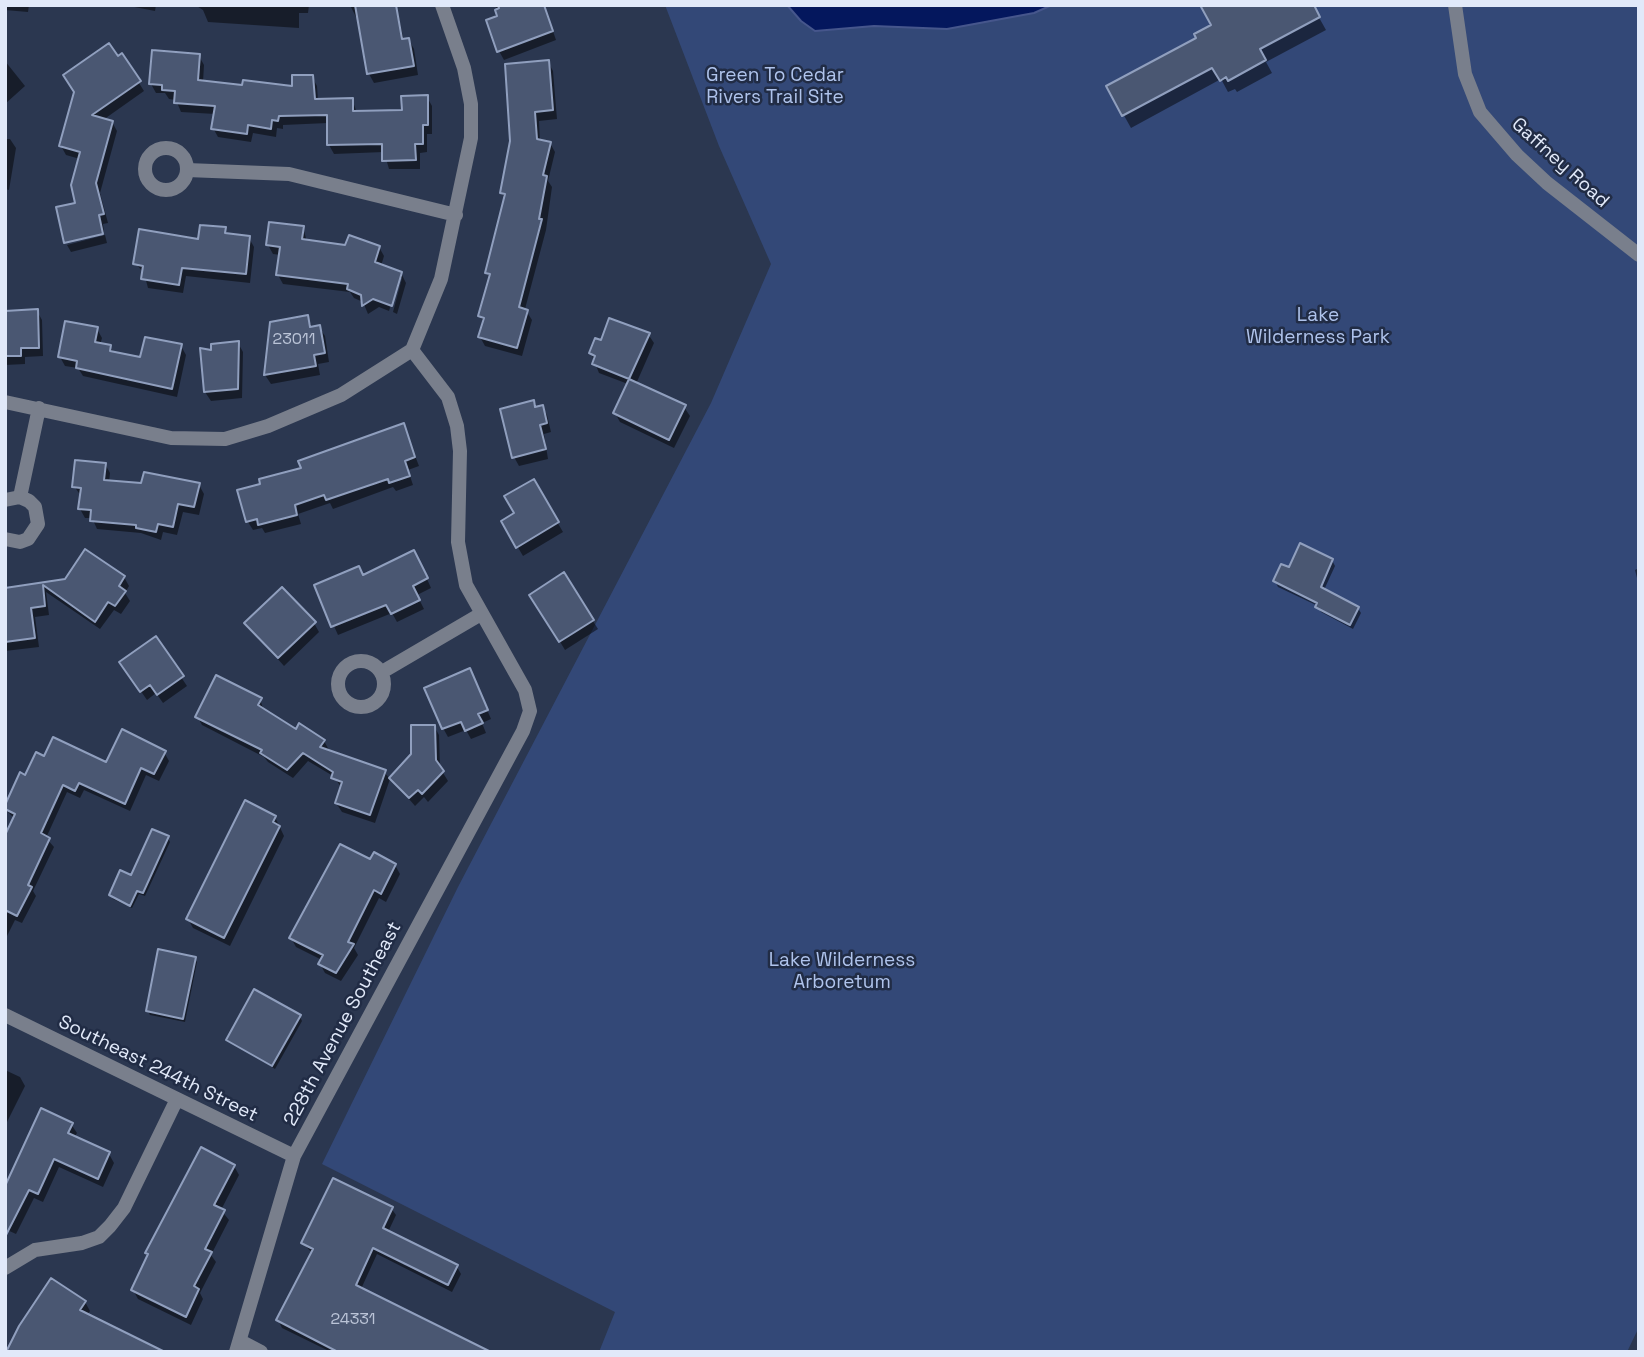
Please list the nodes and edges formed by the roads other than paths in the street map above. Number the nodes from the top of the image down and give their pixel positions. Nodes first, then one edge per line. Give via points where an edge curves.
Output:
1 (442, 5) edge
2 (1455, 5) edge
3 (187, 170) dead end
4 (456, 215) junction
5 (1639, 255) edge
6 (412, 351) junction
7 (5, 402) edge
8 (39, 408) junction
9 (13, 498) edge
10 (5, 539) edge
11 (481, 614) junction
12 (382, 672) dead end
13 (5, 1015) edge
14 (177, 1099) junction
15 (293, 1156) junction
16 (5, 1269) edge
17 (238, 1346) edge
18 (261, 1352) edge

1 - 4 street via 471,104 471,138
2 - 5 street, Gaffney Road via 1465,74 1480,113 1548,183
3 - 4 street via 289,174
4 - 6 street via 441,279
6 - 8 street via 341,394 225,439 171,438
6 - 11 street, 228th Avenue Southeast via 448,397 457,426 459,564
7 - 8 street
8 - 9 street
9 - 10 street via 35,507 38,524 20,542
11 - 12 street
11 - 15 street, 228th Avenue Southeast via 529,699 530,711
13 - 14 street, Southeast 244th Street
14 - 15 street, Southeast 244th Street
14 - 16 street via 124,1208 99,1237 35,1250
15 - 17 street, 228th Avenue Southeast
17 - 18 street

